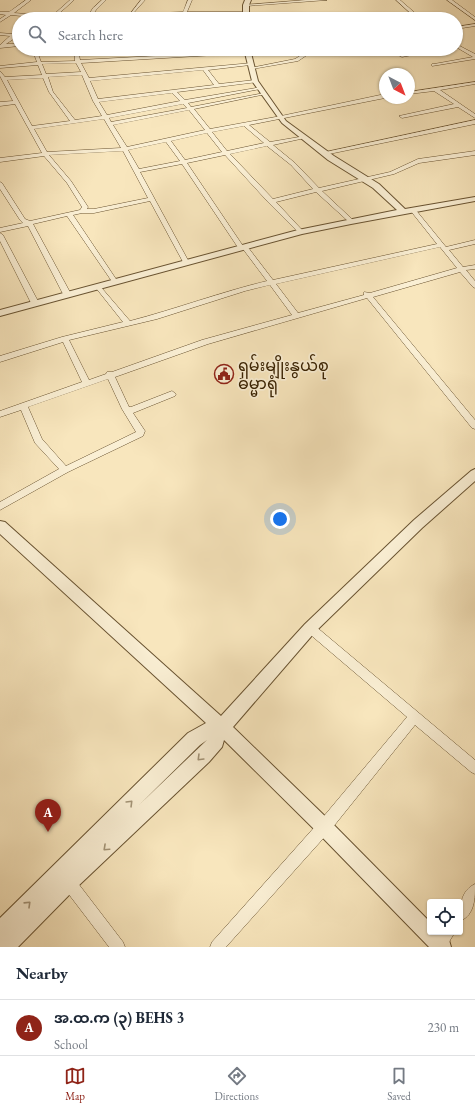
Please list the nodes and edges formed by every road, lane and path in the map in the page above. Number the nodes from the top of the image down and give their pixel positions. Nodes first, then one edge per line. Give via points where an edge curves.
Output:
1 (28, 0) edge
2 (72, 0) edge
3 (104, 0) edge
4 (143, 0) edge
5 (190, 0) edge
6 (325, 0) edge
7 (398, 0) edge
8 (449, 0) edge
9 (293, 1) edge
10 (247, 3) edge
11 (58, 12) edge
12 (92, 12) edge
13 (132, 12) edge
14 (185, 12) edge
15 (412, 12) edge
16 (0, 13) edge
17 (8, 14) junction
18 (12, 14) edge
19 (475, 19) edge
20 (0, 21) edge
21 (475, 25) edge
22 (463, 27) edge
23 (0, 34) edge
24 (12, 35) edge
25 (12, 38) edge
26 (12, 45) edge
27 (0, 46) edge
28 (463, 49) edge
29 (37, 56) edge
30 (77, 56) edge
31 (162, 56) edge
32 (248, 56) edge
33 (303, 56) edge
34 (475, 57) edge
35 (78, 62) junction
36 (40, 63) junction
37 (434, 65) dead end
38 (251, 66) junction
39 (0, 67) edge
40 (204, 68) junction
41 (84, 73) junction
42 (2, 76) edge
43 (44, 76) junction
44 (86, 80) junction
45 (255, 81) junction
46 (475, 83) edge
47 (217, 86) junction
48 (260, 88) junction
49 (436, 89) junction
50 (173, 91) junction
51 (415, 92) edge
52 (264, 94) junction
53 (379, 97) edge
54 (96, 101) junction
55 (17, 102) junction
56 (184, 102) junction
57 (0, 104) edge
58 (459, 105) junction
59 (190, 108) junction
60 (402, 116) dead end
61 (475, 116) edge
62 (105, 117) junction
63 (281, 118) junction
64 (73, 121) junction
65 (475, 122) edge
66 (110, 124) junction
67 (244, 124) junction
68 (31, 128) junction
69 (208, 131) junction
70 (303, 137) junction
71 (168, 140) junction
72 (268, 145) junction
73 (125, 149) junction
74 (226, 153) junction
75 (324, 153) junction
76 (475, 153) edge
77 (46, 154) junction
78 (0, 160) edge
79 (184, 162) junction
80 (137, 172) junction
81 (367, 180) junction
82 (0, 184) edge
83 (318, 191) junction
84 (152, 199) junction
85 (475, 199) edge
86 (270, 201) junction
87 (413, 210) junction
88 (82, 211) junction
89 (403, 212) junction
90 (69, 214) junction
91 (351, 221) junction
92 (30, 224) junction
93 (0, 230) edge
94 (301, 232) junction
95 (0, 235) edge
96 (475, 242) edge
97 (243, 247) junction
98 (442, 247) junction
99 (186, 262) junction
100 (475, 267) edge
101 (462, 269) junction
102 (115, 282) junction
103 (270, 282) junction
104 (475, 286) edge
105 (98, 287) junction
106 (67, 294) junction
107 (367, 294) junction
108 (36, 304) junction
109 (0, 313) edge
110 (296, 315) junction
111 (128, 323) junction
112 (65, 339) junction
113 (0, 359) edge
114 (110, 374) junction
115 (86, 383) junction
116 (172, 394) dead end
117 (23, 405) junction
118 (126, 409) junction
119 (0, 414) edge
120 (475, 426) edge
121 (65, 470) junction
122 (475, 474) edge
123 (0, 506) edge
124 (0, 526) edge
125 (310, 628) junction
126 (415, 716) junction
127 (222, 727) junction
128 (475, 768) edge
129 (324, 827) junction
130 (69, 883) junction
131 (475, 891) edge
132 (463, 909) edge
133 (0, 931) edge
134 (442, 943) edge
135 (5, 947) edge
136 (118, 947) edge
137 (217, 947) edge

1 - 17 street
2 - 11 street
3 - 12 street
4 - 13 street
5 - 14 street
6 - 9 street
7 - 15 street
8 - 19 street
9 - 10 street
16 - 17 street
17 - 18 street
17 - 20 street
21 - 22 street
23 - 24 street
25 - 27 street
26 - 27 street
28 - 34 street
29 - 36 street
30 - 35 street
31 - 35 street
32 - 38 street
33 - 38 street via 296,60
34 - 37 street
35 - 36 street
35 - 41 street
36 - 39 street
36 - 43 street
38 - 40 street
38 - 45 street
40 - 44 street
40 - 47 street
41 - 43 street
41 - 44 street
42 - 43 street
42 - 55 street
43 - 64 street via 51,92
44 - 54 street
45 - 47 street
45 - 48 street
46 - 49 street
47 - 50 street
48 - 52 street
48 - 56 street
49 - 51 street
49 - 58 street
50 - 54 street
50 - 56 street
52 - 59 street
52 - 63 street
53 - 63 street
54 - 62 street
55 - 57 street
55 - 68 street
56 - 59 street
56 - 62 street
58 - 60 street
58 - 61 street
59 - 66 street
59 - 69 street
62 - 64 street
62 - 66 street
63 - 67 street
63 - 70 street
64 - 68 street
65 - 75 street
66 - 73 street
67 - 69 street
67 - 72 street
68 - 77 street
69 - 71 street
69 - 74 street
70 - 72 street
70 - 75 street
71 - 73 street
71 - 79 street
72 - 74 street
72 - 83 street via 293,164
73 - 77 street
73 - 80 street
74 - 79 street
74 - 86 street
75 - 81 street
76 - 81 street via 418,161 392,173
77 - 78 street
77 - 88 street via 86,207
79 - 80 street
79 - 97 street via 215,212
80 - 84 street
81 - 83 street
81 - 89 street
82 - 92 street via 23,220
83 - 86 street
83 - 91 street
84 - 88 street via 94,211
84 - 99 street
85 - 87 street
86 - 94 street
87 - 89 street
87 - 98 street
88 - 90 street
89 - 91 street
90 - 92 street
90 - 102 street
91 - 94 street
92 - 93 street
92 - 106 street
94 - 97 street
95 - 108 street
96 - 98 street
97 - 99 street
97 - 103 street
98 - 101 street
98 - 103 street
99 - 102 street
100 - 101 street
101 - 104 street
101 - 107 street
102 - 105 street
103 - 110 street
103 - 111 street
105 - 106 street
105 - 111 street
106 - 108 street
107 - 110 street
107 - 120 street
108 - 109 street
110 - 114 street
111 - 112 street
112 - 113 street
112 - 115 street
114 - 115 street
114 - 118 street
115 - 117 street
116 - 118 street via 132,410
117 - 119 street
117 - 121 street via 38,442
118 - 121 street via 141,431 140,434
121 - 123 street
122 - 125 street via 418,524
124 - 127 street
125 - 126 street
125 - 127 street
126 - 128 street
126 - 129 street
127 - 129 street
127 -> 130 street via 216,742 203,756
133 -> 127 street via 194,739 206,731
129 - 134 street
129 - 137 street
130 - 135 street
130 - 136 street
131 - 132 street

